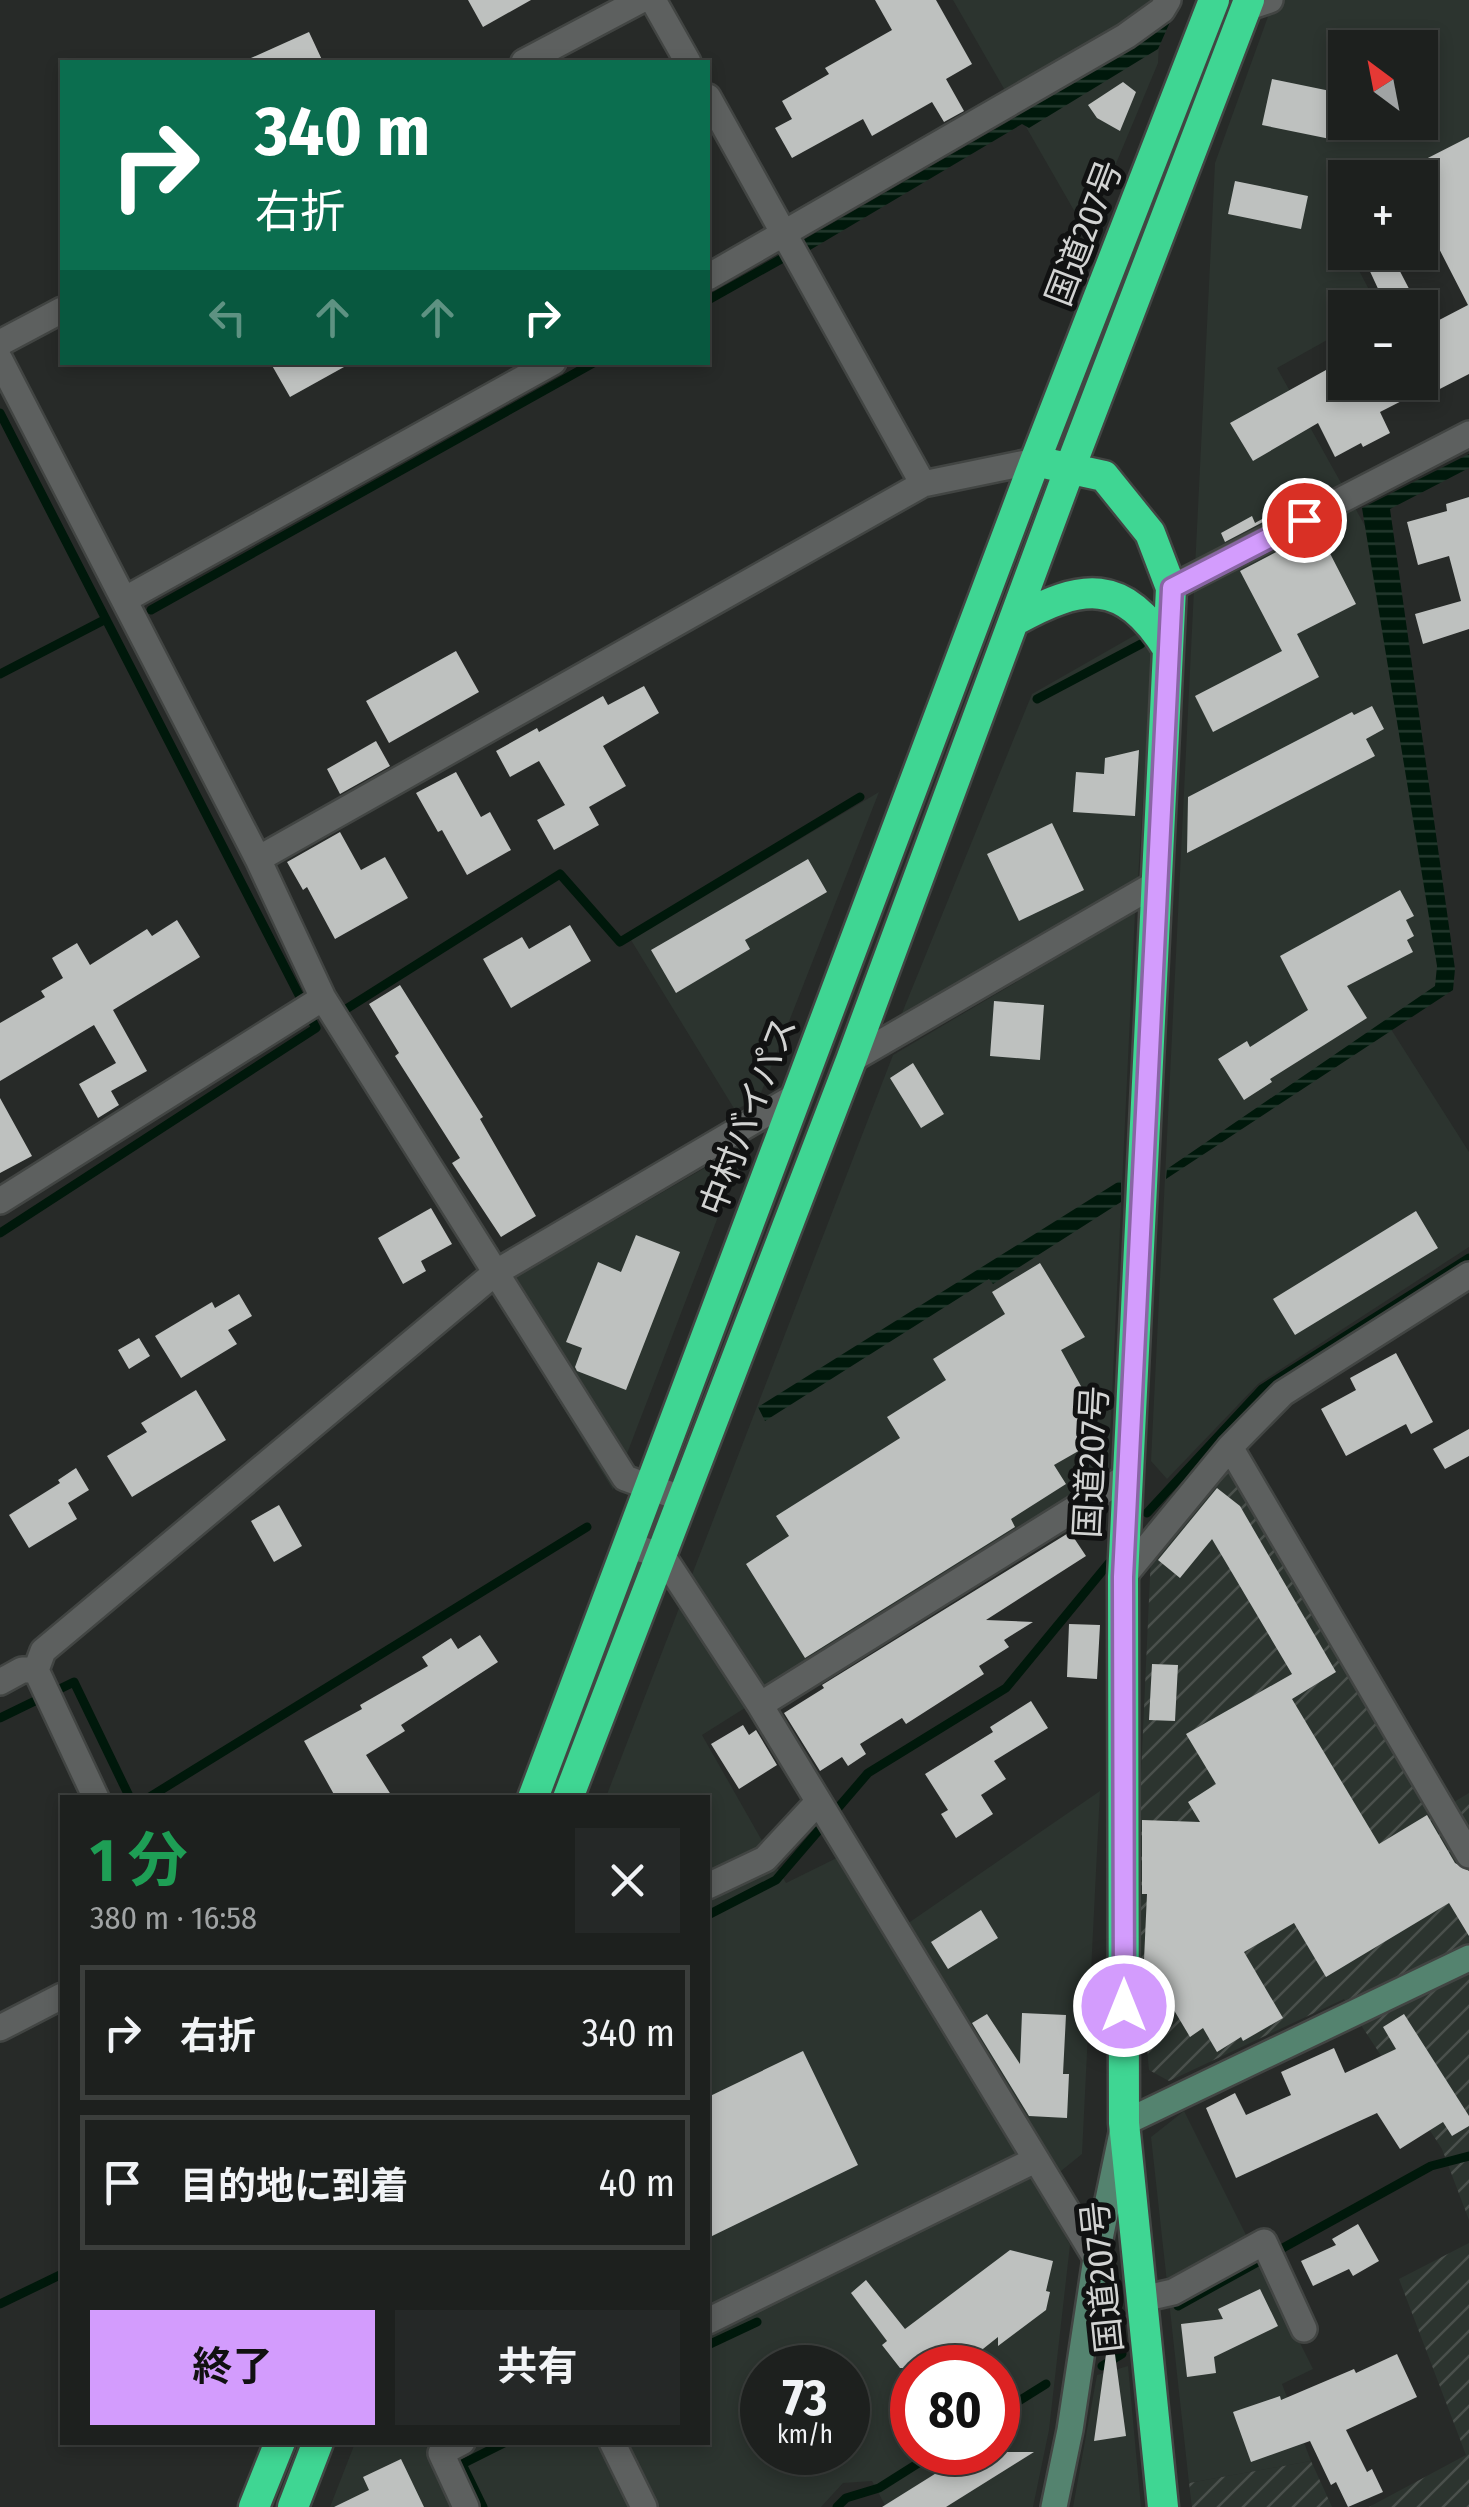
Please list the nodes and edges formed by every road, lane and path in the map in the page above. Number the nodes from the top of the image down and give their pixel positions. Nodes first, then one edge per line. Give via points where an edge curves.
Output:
1 (641, 0) edge
2 (653, 0) edge
3 (1168, 0) edge
4 (1214, 0) edge
5 (1255, 3) edge
6 (528, 60) edge
7 (687, 60) edge
8 (710, 101) edge
9 (784, 234) junction
10 (710, 276) edge
11 (60, 311) edge
12 (0, 343) edge
13 (0, 360) edge
14 (548, 365) edge
15 (1469, 434) edge
16 (1035, 461) junction
17 (1070, 468) junction
18 (923, 484) junction
19 (1172, 588) junction
20 (124, 600) junction
21 (1014, 621) junction
22 (1168, 649) junction
23 (258, 859) junction
24 (1157, 883) junction
25 (324, 998) junction
26 (851, 1060) junction
27 (796, 1096) junction
28 (0, 1202) edge
29 (495, 1273) junction
30 (1469, 1275) edge
31 (1230, 1447) junction
32 (1129, 1475) junction
33 (648, 1489) junction
34 (684, 1499) junction
35 (629, 1546) junction
36 (662, 1555) junction
37 (1123, 1577) junction
38 (38, 1676) junction
39 (0, 1682) edge
40 (760, 1705) junction
41 (95, 1795) edge
42 (534, 1795) edge
43 (569, 1795) edge
44 (825, 1814) junction
45 (1469, 1856) edge
46 (710, 1885) edge
47 (1469, 1958) edge
48 (60, 1997) edge
49 (0, 2028) edge
50 (1124, 2122) junction
51 (1034, 2160) junction
52 (1096, 2258) junction
53 (1142, 2299) junction
54 (710, 2320) edge
55 (1304, 2329) dead end
56 (279, 2445) edge
57 (317, 2445) edge
58 (456, 2445) edge
59 (613, 2445) edge
60 (254, 2507) edge
61 (293, 2507) edge
62 (466, 2507) edge
63 (644, 2507) edge
64 (1054, 2507) edge
65 (1163, 2507) edge

1 - 6 street
2 - 7 street
3 - 9 street via 1126,36
4 - 16 highway, 国道207号
5 - 17 highway, 国道207号
8 - 9 street
9 - 10 street
9 - 18 street
11 - 12 street
13 - 20 street
14 - 20 street
15 - 19 street
16 - 17 highway, 国道207号
16 - 18 street
16 - 27 highway, 中村バイパス
17 - 19 highway, 国道207号 via 1104,476 1150,533
17 - 21 highway
18 - 23 street
19 - 22 highway, 国道207号
20 - 23 street
21 - 22 highway via 1058,599 1106,593 1151,622
21 - 26 highway
22 - 24 highway, 国道207号
23 - 25 street
24 - 26 street
24 - 32 highway, 国道207号
25 - 28 street
25 - 29 street
26 - 34 highway
27 - 29 street
27 - 33 highway, 中村バイパス
29 - 33 street via 625,1478
29 - 38 street via 43,1651
30 - 31 street via 1283,1393
31 - 37 street
31 - 45 street
32 - 37 highway, 国道207号
32 - 40 street
33 - 34 street
33 - 35 highway, 中村バイパス
34 - 36 highway
35 - 36 street
35 - 42 highway, 中村バイパス
36 - 40 street
36 - 43 highway
37 - 50 highway, 国道207号
38 - 39 street via 22,1670
38 - 41 street
40 - 44 street
44 - 46 street via 765,1860
44 - 51 street
47 - 50 street
48 - 49 street
50 - 52 street
50 - 53 highway, 国道207号
51 - 52 street
51 - 54 street
52 - 64 street
53 - 55 street via 1173,2292 1264,2242
53 - 65 highway, 国道207号
56 - 60 highway
57 - 61 highway
58 - 62 street via 441,2453
59 - 63 street

